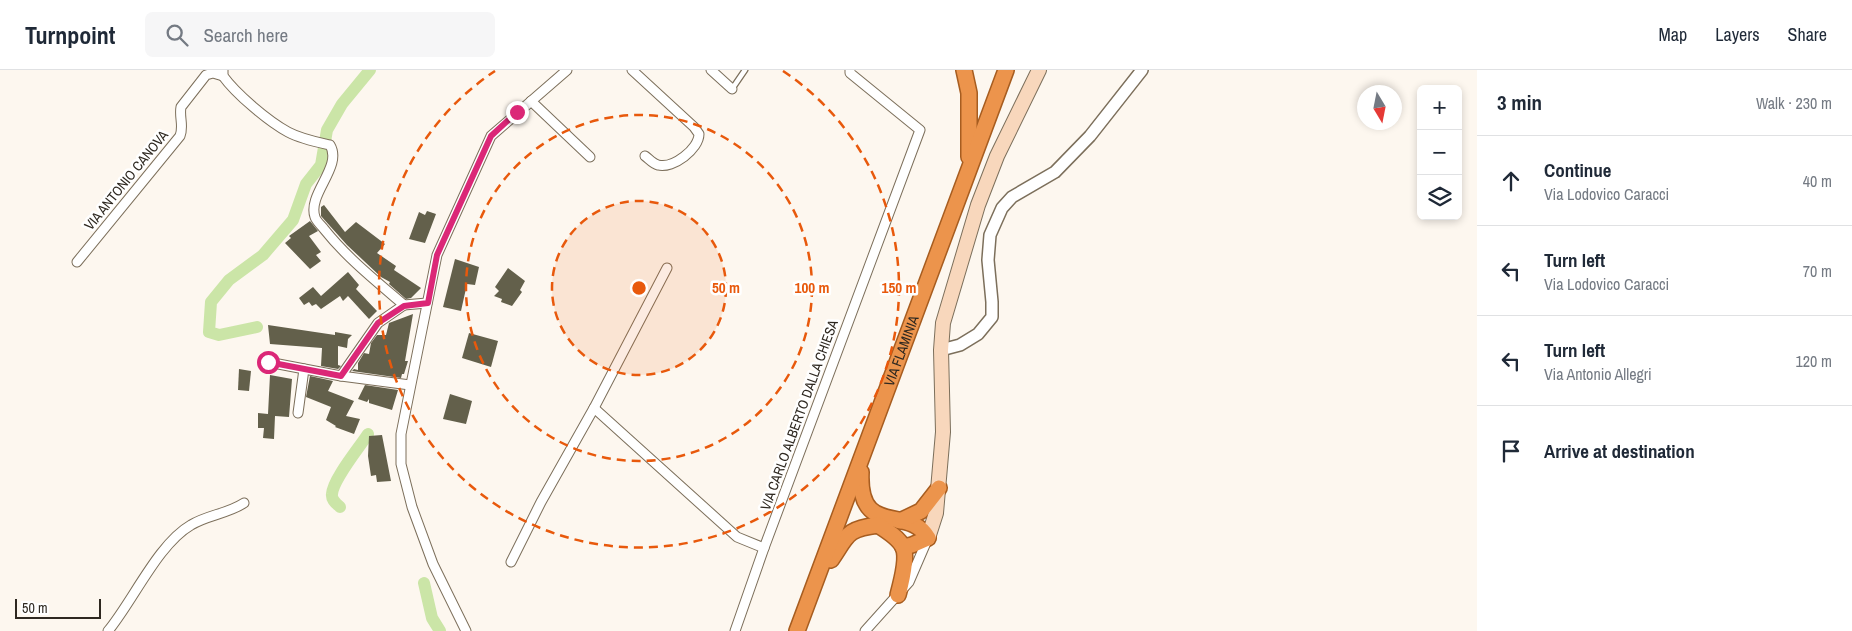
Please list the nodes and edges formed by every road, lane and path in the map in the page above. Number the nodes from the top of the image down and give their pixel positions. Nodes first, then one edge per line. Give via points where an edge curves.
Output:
1 (567, 70) edge
2 (632, 70) edge
3 (711, 70) edge
4 (745, 70) edge
5 (964, 70) edge
6 (1006, 70) edge
7 (1039, 70) edge
8 (1142, 70) edge
9 (849, 71) edge
10 (223, 73) edge
11 (732, 89) joint
12 (531, 101) junction
13 (645, 156) dead end
14 (590, 157) dead end
15 (969, 168) junction
16 (77, 262) dead end
17 (667, 268) dead end
18 (428, 303) junction
19 (404, 306) junction
20 (941, 350) junction
21 (268, 362) dead end
22 (304, 368) junction
23 (341, 376) junction
24 (410, 385) junction
25 (594, 408) junction
26 (298, 413) dead end
27 (861, 461) junction
28 (939, 488) junction
29 (244, 503) dead end
30 (900, 521) junction
31 (928, 538) junction
32 (903, 547) junction
33 (764, 548) junction
34 (511, 562) dead end
35 (818, 577) junction
36 (898, 595) junction
37 (108, 631) edge
38 (466, 631) edge
39 (735, 631) edge
40 (797, 631) edge
41 (865, 631) edge

1 - 12 street
2 - 13 street via 699,134 696,144 678,161 667,166 656,165
3 - 11 street
4 - 11 lane
5 - 15 highway via 969,93
6 - 15 highway, VIA FLAMINIA
7 - 20 main road via 997,156 978,205 943,323
8 - 20 street via 1090,136 1055,172 1012,197 1002,208 990,236 988,260 992,317 978,334 960,345
9 - 33 street, VIA CARLO ALBERTO DALLA CHIESA via 920,130
10 - 16 street, VIA ANTONIO CANOVA via 206,75 181,107 180,136
10 - 19 street, VIA ANTONIO CANOVA via 229,85 288,132 330,144 333,159 314,207 315,217 339,248
12 - 14 street
12 - 18 street via 491,136 437,255
15 - 27 highway, VIA FLAMINIA
17 - 25 street
18 - 19 street
18 - 24 street
19 - 23 street via 378,323
20 - 28 main road via 943,432
21 - 22 street
22 - 23 street
22 - 26 street
23 - 24 street
24 - 38 street via 401,434 401,464 412,507 433,564
25 - 33 street via 737,537
25 - 34 street
27 - 30 highway via 860,490 867,505 876,515
27 - 35 highway, VIA FLAMINIA
28 - 30 highway via 921,511
28 - 31 main road
29 - 37 street via 191,525 176,536
30 - 31 highway via 913,523 924,530
31 - 32 highway
31 - 36 street via 909,582
32 - 35 highway via 890,532 878,525 860,528 846,536
32 - 36 highway via 904,566
33 - 39 street, VIA CARLO ALBERTO DALLA CHIESA
35 - 40 highway, VIA FLAMINIA
36 - 41 street

